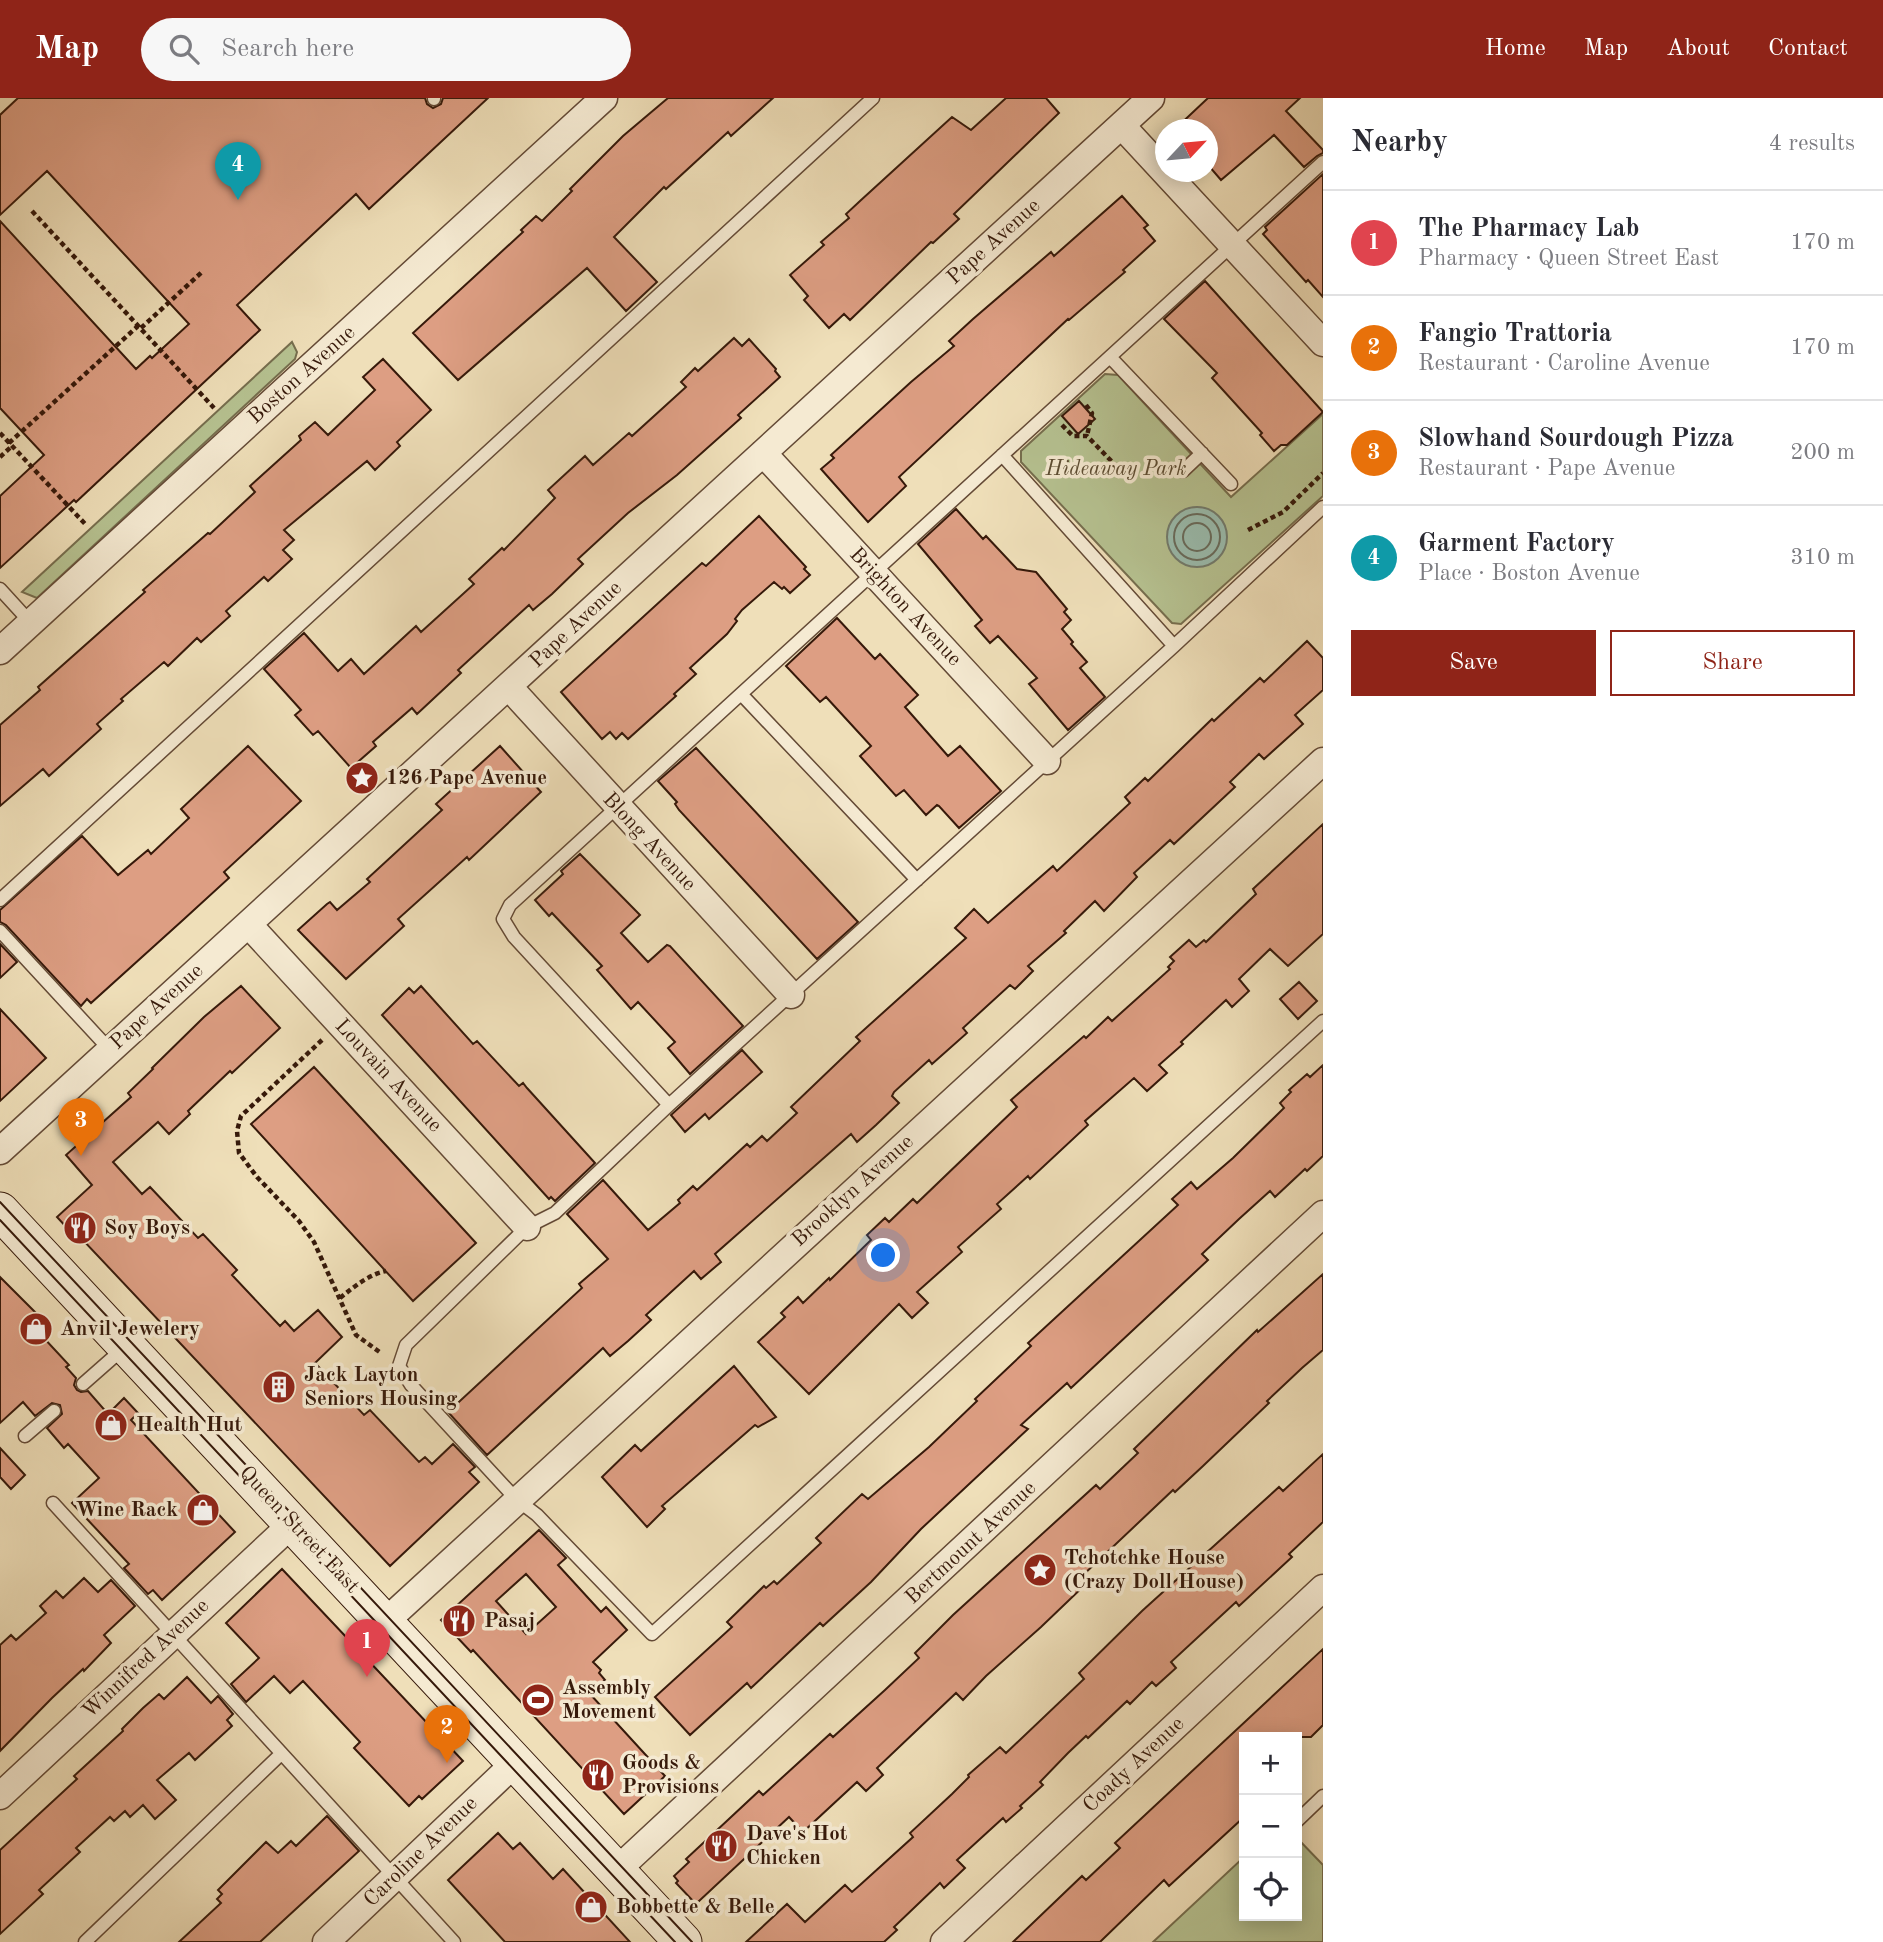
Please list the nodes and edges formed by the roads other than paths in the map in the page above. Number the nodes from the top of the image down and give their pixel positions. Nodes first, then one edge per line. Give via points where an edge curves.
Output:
1 (604, 98) edge
2 (873, 98) edge
3 (1151, 98) edge
4 (1122, 125) junction
5 (1323, 162) edge
6 (1233, 245) junction
7 (1323, 343) edge
8 (1110, 357) junction
9 (763, 453) junction
10 (1202, 453) junction
11 (1002, 455) junction
12 (1183, 471) dead end
13 (1231, 484) dead end
14 (1323, 507) edge
15 (874, 574) junction
16 (0, 589) edge
17 (31, 623) junction
18 (1174, 646) junction
19 (0, 651) edge
20 (509, 687) junction
21 (742, 695) junction
22 (1047, 761) junction
23 (1323, 761) edge
24 (617, 807) junction
25 (917, 880) junction
26 (0, 900) edge
27 (249, 925) junction
28 (0, 931) edge
29 (791, 995) junction
30 (1323, 1021) edge
31 (110, 1050) junction
32 (669, 1105) junction
33 (0, 1151) edge
34 (0, 1211) edge
35 (1323, 1214) edge
36 (527, 1227) junction
37 (127, 1346) junction
38 (83, 1384) dead end
39 (54, 1410) dead end
40 (25, 1436) dead end
41 (516, 1499) junction
42 (53, 1503) dead end
43 (293, 1523) junction
44 (1323, 1588) edge
45 (385, 1622) junction
46 (171, 1635) junction
47 (281, 1754) junction
48 (516, 1762) junction
49 (0, 1796) edge
50 (1323, 1796) edge
51 (1302, 1816) edge
52 (617, 1870) junction
53 (394, 1877) junction
54 (85, 1942) edge
55 (326, 1942) edge
56 (454, 1942) edge
57 (683, 1942) edge
58 (944, 1942) edge

1 - 17 street, Boston Avenue
2 - 26 lane
3 - 4 street, Pape Avenue
4 - 6 street
4 - 9 street, Pape Avenue
5 - 6 lane
6 - 7 street
6 - 8 lane
8 - 10 lane
8 - 11 lane
9 - 15 street, Brighton Avenue
9 - 20 street, Pape Avenue
10 - 12 lane
10 - 13 lane
11 - 15 lane
11 - 18 lane
14 - 18 lane
15 - 21 lane
15 - 22 street, Brighton Avenue
16 - 17 lane
17 - 19 street, Boston Avenue
18 - 22 lane
20 - 24 street, Blong Avenue
20 - 27 street, Pape Avenue
21 - 24 lane
21 - 25 lane
22 - 25 lane
23 - 41 street, Brooklyn Avenue
24 - 29 street, Blong Avenue
24 - 32 lane via 510,905 503,919 514,937
25 - 29 lane
27 - 31 street, Pape Avenue
27 - 36 street, Louvain Avenue
28 - 31 lane
29 - 32 lane
30 - 41 lane via 652,1634
31 - 33 street, Pape Avenue
32 - 36 lane via 555,1213
34 - 37 main road, Queen Street East
35 - 52 street, Bertmount Avenue
36 - 41 lane via 406,1345 399,1366 411,1385
37 - 38 lane
37 - 43 main road, Queen Street East
39 - 40 lane
41 - 45 street, Brooklyn Avenue
42 - 46 lane
43 - 45 main road, Queen Street East
43 - 46 street, Winnifred Avenue
44 - 58 street, Coady Avenue
45 - 48 main road, Queen Street East
46 - 47 lane
46 - 49 street, Winnifred Avenue
47 - 53 lane
47 - 54 lane
48 - 52 main road, Queen Street East
48 - 53 street, Caroline Avenue
50 - 51 lane
52 - 57 main road, Queen Street East
53 - 55 street, Caroline Avenue
53 - 56 lane

